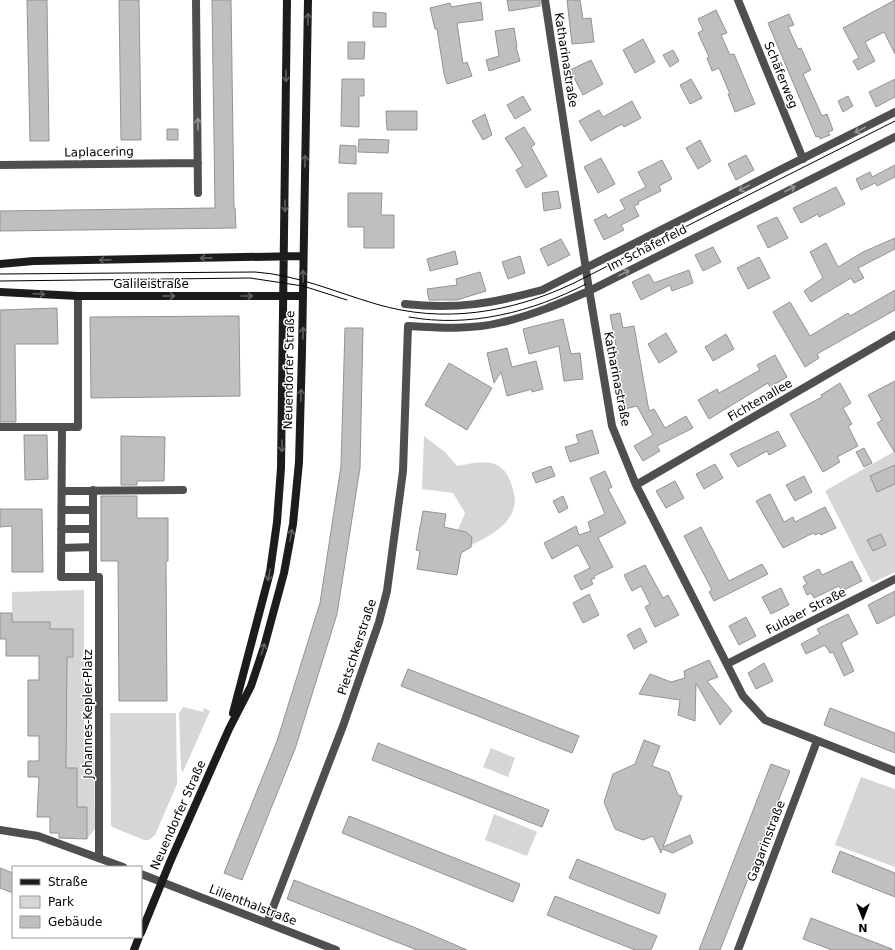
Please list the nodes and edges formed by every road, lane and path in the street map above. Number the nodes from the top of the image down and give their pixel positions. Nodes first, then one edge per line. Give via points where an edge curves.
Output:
1 (196, 0) edge
2 (287, 0) edge
3 (308, 0) edge
4 (545, 0) edge
5 (738, 0) edge
6 (895, 112) edge
7 (895, 137) edge
8 (803, 159) junction
9 (198, 163) junction
10 (0, 165) edge
11 (198, 192) dead end
12 (285, 256) junction
13 (303, 256) junction
14 (0, 264) edge
15 (586, 268) junction
16 (589, 290) junction
17 (0, 292) edge
18 (78, 296) junction
19 (285, 296) junction
20 (303, 296) junction
21 (406, 304) dead end
22 (895, 335) edge
23 (406, 340) joint
24 (0, 427) edge
25 (62, 427) junction
26 (636, 486) junction
27 (62, 490) junction
28 (93, 490) junction
29 (183, 490) dead end
30 (62, 510) junction
31 (93, 510) junction
32 (62, 529) junction
33 (93, 529) junction
34 (93, 547) junction
35 (61, 548) junction
36 (93, 577) junction
37 (895, 579) edge
38 (727, 664) junction
39 (229, 729) junction
40 (817, 740) junction
41 (895, 771) edge
42 (0, 830) edge
43 (99, 858) junction
44 (119, 866) edge
45 (142, 874) edge
46 (161, 882) junction
47 (267, 923) junction
48 (142, 930) edge
49 (139, 938) edge
50 (134, 950) edge
51 (336, 950) edge
52 (738, 950) edge

9 -> 1 street
2 -> 12 street, Neuendorfer Straße
13 -> 3 street, Neuendorfer Straße
4 - 15 street, Katharinastraße
5 - 8 street, Schäferweg
6 -> 8 street, Im Schäferfeld
16 -> 7 street, Im Schäferfeld
8 -> 15 street, Im Schäferfeld
9 - 10 street, Laplacering
9 - 11 street
12 - 13 street, Galileistraße
12 -> 14 street, Galileistraße via 34,261
12 - 19 street, Neuendorfer Straße
20 -> 13 street, Neuendorfer Straße
15 - 16 street, Katharinastraße
15 - 21 street, Im Schäferfeld via 542,290 499,302 455,307
16 - 23 street, Im Schäferfeld via 546,309 501,323 450,329 408,326
16 - 26 street, Katharinastraße via 612,426
17 -> 18 street, Galileistraße
18 -> 19 street, Galileistraße
18 - 25 street via 78,427
19 - 20 street, Galileistraße
19 -> 39 street, Neuendorfer Straße via 282,468 277,522 270,572
39 -> 20 street, Neuendorfer Straße via 251,686 264,647 284,573 293,524 299,462
22 - 26 street, Fichtenallee
23 - 47 street, Pietschkerstraße via 403,471 387,590 379,622 343,726
24 - 25 street
25 - 27 street
26 - 38 street, Katharinastraße
27 - 28 street
27 - 30 street
28 - 29 street
28 - 31 street, Johannes-Kepler-Platz
30 - 31 street
30 - 32 street
31 - 33 street, Johannes-Kepler-Platz
32 - 33 street
32 - 35 street
33 - 34 street, Johannes-Kepler-Platz
34 - 35 street
34 - 36 street, Johannes-Kepler-Platz
35 - 36 street via 61,577
36 - 43 street, Johannes-Kepler-Platz via 100,577
37 - 38 street, Fuldaer Straße
38 - 40 street, Katharinastraße via 743,696 765,720
39 - 46 street, Neuendorfer Straße
40 - 41 street, Katharinastraße
40 - 52 street, Gagarinstraße
42 - 43 street via 38,836
43 - 44 street
45 - 46 street, Lilienthalstraße
46 - 47 street, Lilienthalstraße
46 - 48 street, Neuendorfer Straße
47 - 51 street, Lilienthalstraße
49 - 50 street

